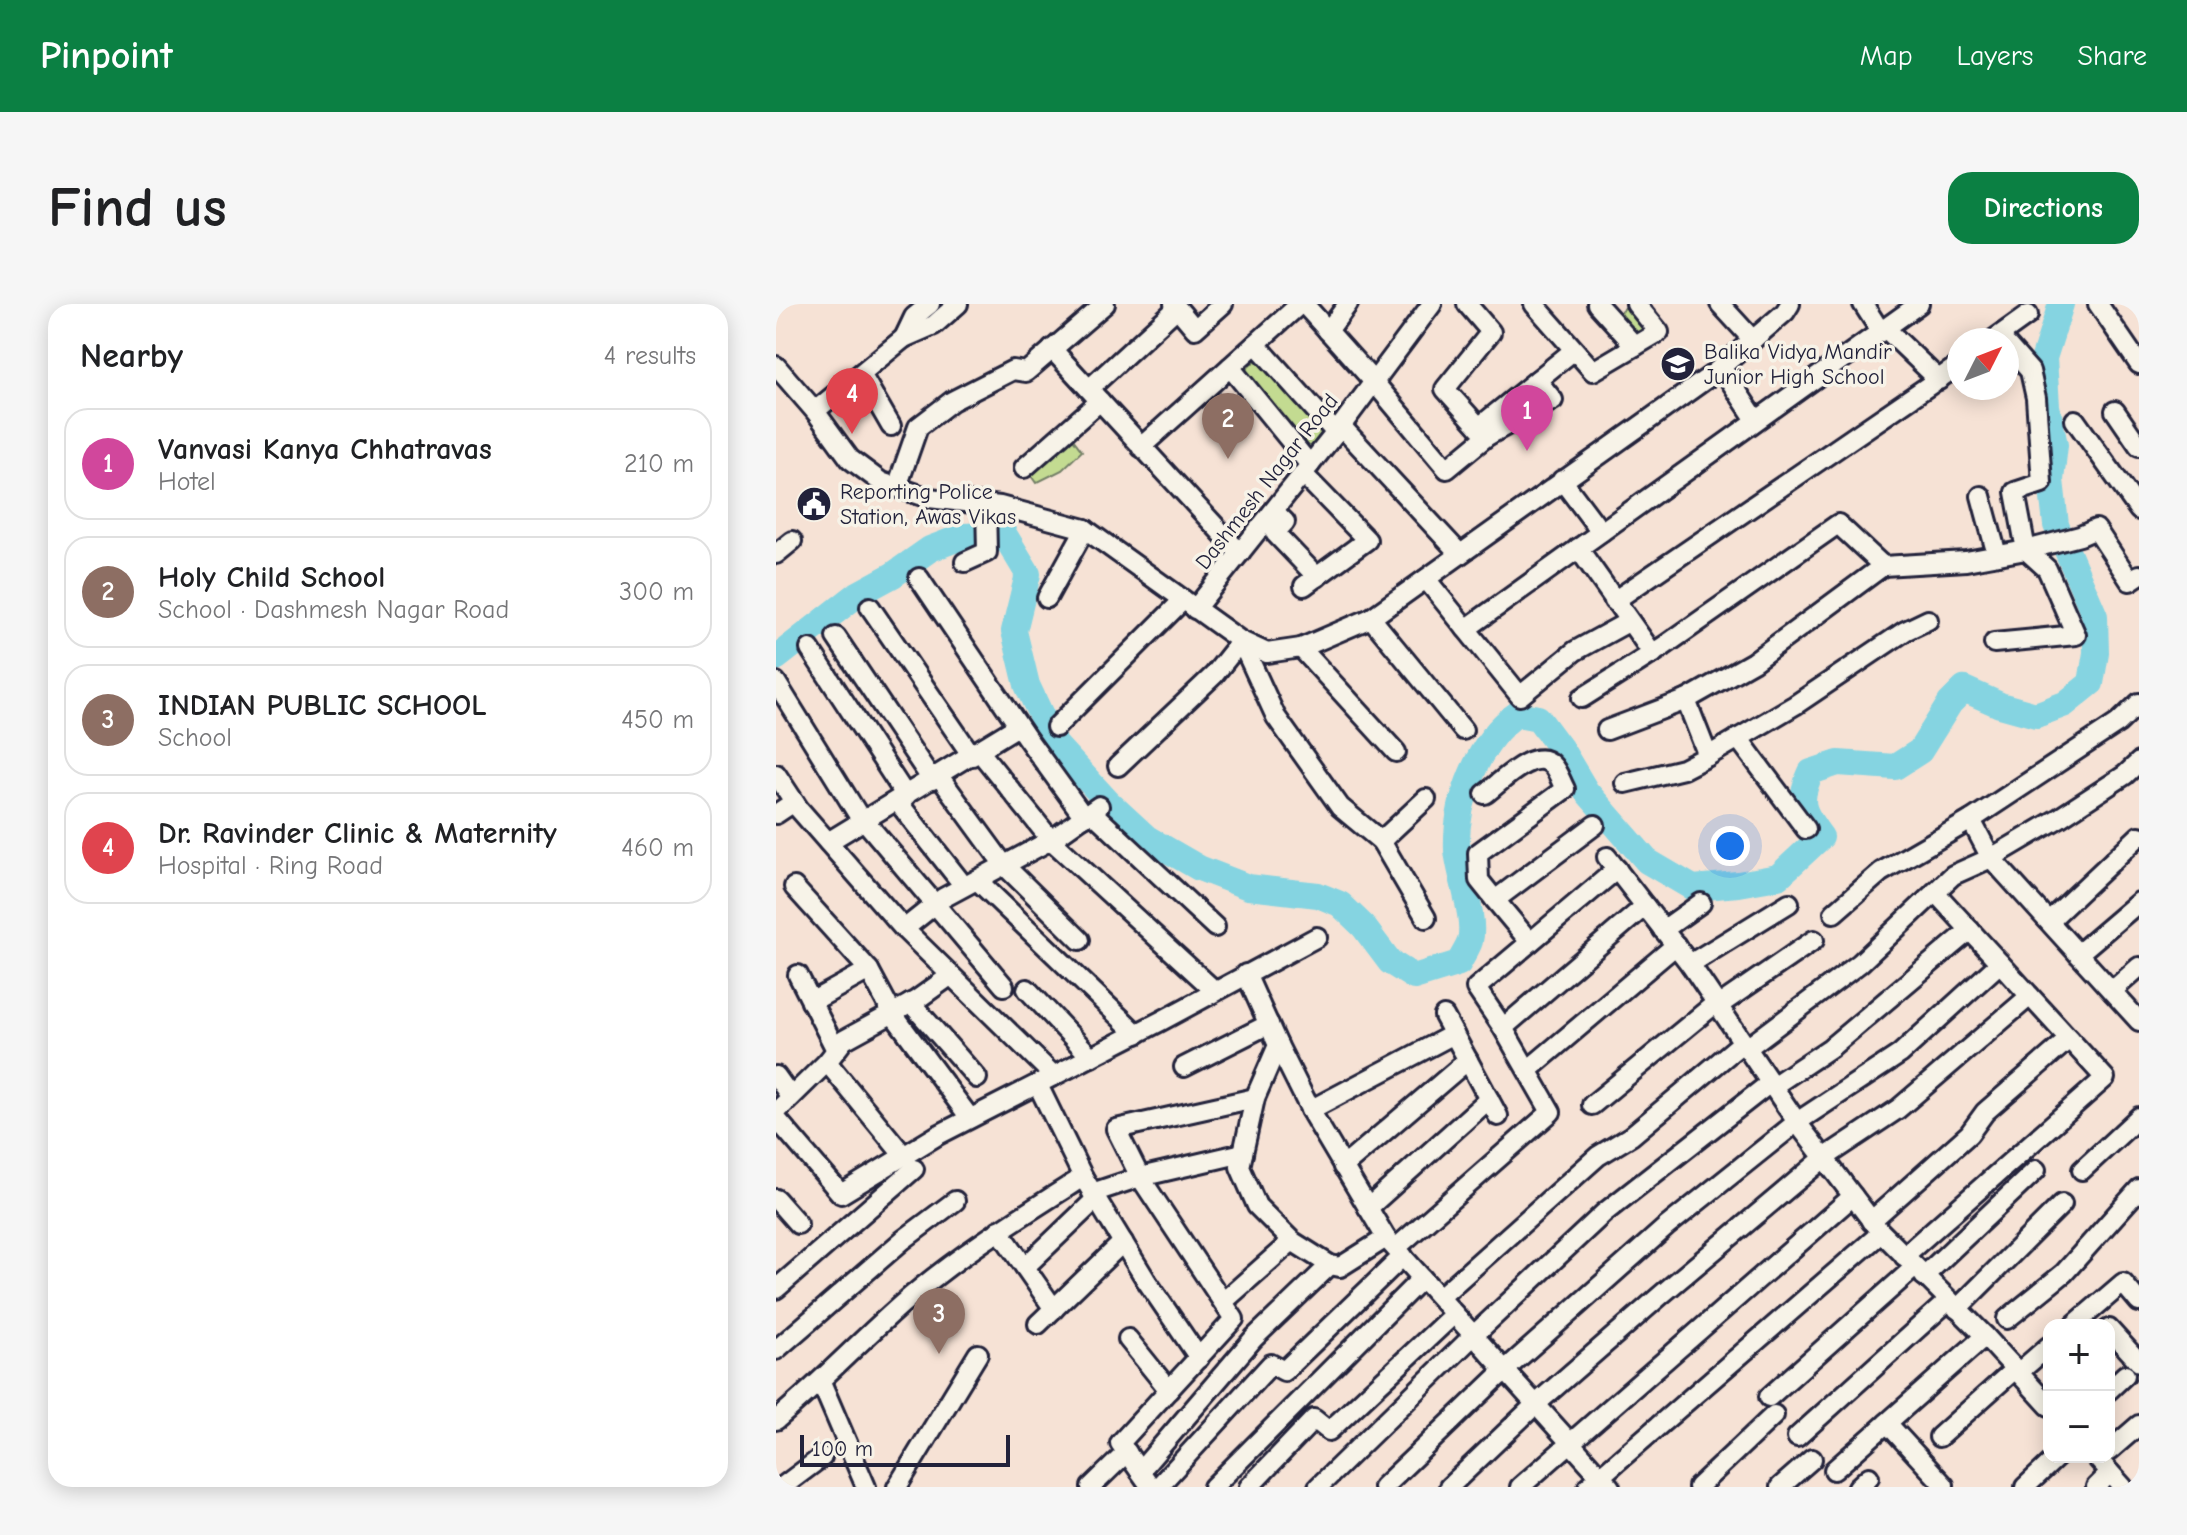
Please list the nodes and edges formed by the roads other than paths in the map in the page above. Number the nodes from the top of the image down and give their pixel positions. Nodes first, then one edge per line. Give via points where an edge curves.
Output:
1 (930, 304) edge
2 (958, 304) edge
3 (1105, 304) edge
4 (1302, 304) edge
5 (1348, 304) edge
6 (1432, 304) edge
7 (1467, 304) edge
8 (1534, 304) edge
9 (1636, 304) edge
10 (1720, 304) edge
11 (1790, 304) edge
12 (1863, 304) edge
13 (1919, 304) edge
14 (2098, 304) edge
15 (1219, 305) edge
16 (1175, 306) edge
17 (1609, 308) edge
18 (2028, 315) dead end
19 (2013, 328) edge
20 (1883, 330) junction
21 (1328, 331) junction
22 (904, 338) junction
23 (1753, 340) junction
24 (1256, 344) junction
25 (1635, 346) junction
26 (1052, 349) junction
27 (1573, 351) junction
28 (2019, 360) edge
29 (2139, 364) edge
30 (776, 366) edge
31 (1230, 367) junction
32 (1721, 367) junction
33 (861, 374) junction
34 (1947, 374) edge
35 (1537, 380) junction
36 (1939, 380) junction
37 (1374, 382) junction
38 (1094, 395) junction
39 (815, 411) junction
40 (2115, 411) dead end
41 (1756, 420) junction
42 (2075, 420) dead end
43 (891, 426) dead end
44 (1338, 430) junction
45 (1483, 431) junction
46 (2139, 446) edge
47 (1141, 447) junction
48 (1024, 468) dead end
49 (1306, 469) junction
50 (1562, 480) junction
51 (897, 487) junction
52 (1981, 496) dead end
53 (2139, 510) edge
54 (1274, 511) junction
55 (986, 512) junction
56 (1085, 529) junction
57 (1601, 532) junction
58 (792, 541) dead end
59 (1578, 548) junction
60 (2026, 550) junction
61 (1240, 553) junction
62 (1459, 553) junction
63 (776, 554) edge
64 (1997, 555) junction
65 (965, 562) dead end
66 (1883, 566) junction
67 (919, 578) dead end
68 (1426, 579) junction
69 (2136, 583) edge
70 (1047, 598) dead end
71 (1614, 601) junction
72 (1189, 605) junction
73 (870, 607) dead end
74 (1371, 618) junction
75 (1928, 620) dead end
76 (1628, 622) junction
77 (1466, 629) junction
78 (836, 637) dead end
79 (1241, 641) junction
80 (1994, 643) dead end
81 (1301, 648) junction
82 (810, 649) dead end
83 (1653, 654) junction
84 (776, 682) edge
85 (1582, 698) dead end
86 (1686, 700) junction
87 (2139, 703) edge
88 (1018, 726) junction
89 (1056, 727) dead end
90 (1463, 730) dead end
91 (1607, 730) dead end
92 (1738, 738) junction
93 (1396, 752) dead end
94 (976, 754) junction
95 (1708, 756) junction
96 (2139, 762) edge
97 (1118, 766) dead end
98 (776, 774) edge
99 (935, 778) junction
100 (1625, 783) dead end
101 (1485, 794) dead end
102 (901, 798) junction
103 (1426, 799) dead end
104 (794, 802) junction
105 (1092, 812) junction
106 (776, 814) edge
107 (1971, 820) junction
108 (863, 821) junction
109 (1595, 825) dead end
110 (1806, 829) dead end
111 (2139, 836) edge
112 (1051, 840) junction
113 (1381, 841) junction
114 (828, 842) junction
115 (1991, 858) junction
116 (1004, 865) junction
117 (970, 883) junction
118 (794, 887) dead end
119 (1935, 892) junction
120 (1495, 900) junction
121 (2139, 902) edge
122 (1701, 903) dead end
123 (1789, 903) dead end
124 (933, 905) junction
125 (1645, 906) junction
126 (1834, 913) dead end
127 (1426, 918) dead end
128 (2049, 921) junction
129 (1215, 927) dead end
130 (904, 929) junction
131 (1663, 930) junction
132 (1970, 930) junction
133 (1317, 937) dead end
134 (1080, 940) dead end
135 (1814, 940) dead end
136 (1530, 942) junction
137 (1676, 945) junction
138 (2078, 954) junction
139 (2000, 963) junction
140 (1690, 964) junction
141 (2139, 967) edge
142 (869, 970) junction
143 (1246, 974) junction
144 (798, 975) dead end
145 (950, 976) junction
146 (1004, 986) dead end
147 (1027, 989) dead end
148 (1215, 991) junction
149 (2112, 991) junction
150 (2030, 996) junction
151 (811, 1002) junction
152 (911, 1003) junction
153 (1717, 1004) junction
154 (892, 1013) junction
155 (1444, 1016) dead end
156 (2139, 1021) edge
157 (1269, 1024) junction
158 (1503, 1028) junction
159 (1137, 1034) junction
160 (1454, 1034) junction
161 (2069, 1039) junction
162 (1278, 1045) junction
163 (1745, 1045) junction
164 (832, 1056) junction
165 (1091, 1057) junction
166 (1468, 1060) junction
167 (1184, 1067) dead end
168 (1528, 1070) junction
169 (776, 1076) edge
170 (977, 1078) dead end
171 (1046, 1080) junction
172 (1772, 1084) junction
173 (791, 1097) junction
174 (1255, 1098) junction
175 (1489, 1099) junction
176 (1592, 1105) dead end
177 (1310, 1110) junction
178 (776, 1115) edge
179 (1498, 1116) dead end
180 (2139, 1117) edge
181 (970, 1118) junction
182 (1797, 1122) junction
183 (1243, 1153) junction
184 (1824, 1158) junction
185 (909, 1163) junction
186 (1343, 1167) junction
187 (2036, 1170) dead end
188 (2082, 1170) dead end
189 (1140, 1177) junction
190 (2139, 1189) edge
191 (1090, 1190) junction
192 (1853, 1196) junction
193 (776, 1199) edge
194 (955, 1201) dead end
195 (2062, 1204) dead end
196 (1368, 1208) junction
197 (798, 1224) dead end
198 (1876, 1227) junction
199 (999, 1230) junction
200 (1292, 1241) junction
201 (1123, 1242) junction
202 (1395, 1247) junction
203 (1330, 1265) junction
204 (1915, 1266) junction
205 (1025, 1267) junction
206 (1422, 1278) junction
207 (776, 1289) edge
208 (1440, 1297) junction
209 (1223, 1302) junction
210 (2139, 1302) edge
211 (1953, 1304) junction
212 (1054, 1309) junction
213 (1454, 1314) junction
214 (2007, 1319) dead end
215 (2081, 1319) edge
216 (1038, 1324) dead end
217 (1474, 1335) junction
218 (1985, 1336) junction
219 (1128, 1339) dead end
220 (2115, 1340) edge
221 (776, 1350) edge
222 (2043, 1350) edge
223 (978, 1354) dead end
224 (1199, 1358) junction
225 (2132, 1368) edge
226 (1505, 1370) junction
227 (2017, 1370) junction
228 (821, 1382) junction
229 (2115, 1384) edge
230 (2042, 1385) edge
231 (1169, 1390) junction
232 (1536, 1404) junction
233 (776, 1420) edge
234 (1887, 1423) junction
235 (2139, 1425) edge
236 (1797, 1437) dead end
237 (1939, 1437) dead end
238 (1569, 1442) junction
239 (2115, 1448) edge
240 (1127, 1452) junction
241 (822, 1457) dead end
242 (1812, 1459) dead end
243 (2051, 1463) edge
244 (2102, 1463) edge
245 (2105, 1463) edge
246 (1834, 1470) dead end
247 (1140, 1471) junction
248 (1599, 1483) edge
249 (779, 1486) edge
250 (866, 1487) edge
251 (897, 1487) edge
252 (1091, 1487) edge
253 (1151, 1487) edge
254 (1158, 1487) edge
255 (1213, 1487) edge
256 (1249, 1487) edge
257 (1318, 1487) edge
258 (1383, 1487) edge
259 (1449, 1487) edge
260 (1520, 1487) edge
261 (1698, 1487) edge
262 (1780, 1487) edge
263 (1942, 1487) edge
264 (2025, 1487) edge
265 (2096, 1487) edge
266 (2123, 1487) edge

1 - 22 street via 914,317
2 - 22 street via 934,325
3 - 26 street
4 - 21 street
4 - 24 street
5 - 21 street
6 - 37 street, Dashmesh Nagar Road
7 - 45 street via 1491,332 1445,389
8 - 27 street
9 - 25 street via 1659,332
10 - 23 street
11 - 23 street
12 - 20 street
13 - 20 street
14 - 29 street
15 - 16 street via 1195,329
16 - 38 street
17 - 25 street
18 - 19 street
20 - 36 street
20 - 41 street
21 - 37 street
22 - 33 street
23 - 32 street
24 - 31 street
24 - 44 street
25 - 27 street via 1593,371
26 - 38 street
26 - 51 street via 1026,372 1013,370 918,427
27 - 35 street
28 - 60 street via 2030,371 2036,398 2042,483 2015,492
30 - 39 street
31 - 47 street
31 - 49 street
32 - 41 street
32 - 50 street
33 - 39 street
33 - 43 street
34 - 36 street
35 - 45 street
35 - 45 street via 1553,400
36 - 71 street
37 - 44 street, Dashmesh Nagar Road
37 - 45 street via 1447,469
38 - 47 street
38 - 48 street
39 - 51 street via 850,459
40 - 46 street
41 - 57 street
42 - 53 street
44 - 49 street, Dashmesh Nagar Road
44 - 62 street
47 - 61 street
49 - 54 street, Dashmesh Nagar Road
49 - 54 street via 1367,540 1311,581 1275,533 1285,522
50 - 57 street
50 - 62 street
51 - 55 street
52 - 64 street
54 - 61 street, Dashmesh Nagar Road
55 - 56 street
55 - 65 street via 987,552
56 - 70 street
56 - 72 street
57 - 59 street
58 - 63 street
59 - 71 street
59 - 77 street
60 - 64 street
60 - 69 street via 2096,529
60 - 80 street via 2047,569 2076,635
61 - 72 street, Dashmesh Nagar Road
62 - 68 street
64 - 66 street
66 - 83 street via 1838,524
66 - 86 street via 1753,662
67 - 88 street
68 - 74 street
68 - 77 street
71 - 76 street
72 - 79 street
72 - 89 street, Dashmesh Nagar Road
73 - 94 street
74 - 81 street
74 - 90 street
75 - 92 street
76 - 77 street via 1575,651 1520,696
76 - 83 street
78 - 99 street
79 - 81 street via 1267,653
79 - 97 street via 1214,675
79 - 113 street via 1276,717 1340,807
81 - 93 street
82 - 102 street
83 - 85 street
84 - 108 street
86 - 91 street
86 - 95 street
87 - 107 street via 2118,723
88 - 94 street
88 - 105 street
92 - 95 street
92 - 110 street
94 - 99 street
94 - 112 street
95 - 100 street via 1683,769
96 - 115 street
98 - 104 street
99 - 102 street
99 - 116 street
101 - 120 street via 1531,759 1552,765 1565,789 1478,853 1479,880
102 - 108 street
102 - 117 street
103 - 113 street
104 - 106 street
104 - 114 street
105 - 112 street
105 - 129 street
107 - 115 street
107 - 126 street via 1881,872
108 - 114 street
108 - 124 street
109 - 120 street
111 - 128 street
112 - 116 street
112 - 148 street
113 - 127 street
114 - 130 street
115 - 119 street via 1953,875
115 - 128 street
116 - 117 street
116 - 134 street
117 - 124 street
117 - 159 street
118 - 142 street
119 - 132 street
119 - 163 street via 1860,963
120 - 136 street
121 - 138 street
122 - 131 street
123 - 140 street
124 - 130 street
124 - 146 street
125 - 131 street
125 - 136 street via 1612,863
125 - 158 street
128 - 138 street
130 - 145 street
131 - 137 street
132 - 139 street
132 - 172 street via 1830,1048
133 - 143 street
135 - 153 street
136 - 158 street via 1476,988
137 - 140 street
137 - 168 street
138 - 149 street
139 - 150 street
139 - 182 street via 1900,1054
140 - 153 street
141 - 149 street
142 - 151 street
142 - 154 street
143 - 148 street
143 - 157 street
144 - 151 street
145 - 152 street
145 - 171 street
147 - 165 street
148 - 159 street
149 - 156 street
150 - 161 street
150 - 184 street via 1898,1109
151 - 164 street
152 - 154 street
152 - 170 street
153 - 163 street
153 - 176 street
154 - 164 street via 844,1040
154 - 181 street
155 - 160 street
157 - 162 street
157 - 167 street
158 - 168 street
159 - 165 street
160 - 166 street
160 - 177 street
161 - 198 street via 1985,1112
161 - 204 street via 2105,1078
162 - 174 street
162 - 177 street
163 - 172 street
163 - 208 street via 1598,1156
164 - 173 street
164 - 185 street
165 - 171 street
166 - 175 street
166 - 186 street
168 - 202 street via 1551,1112
169 - 173 street
171 - 181 street
171 - 191 street
172 - 182 street
172 - 217 street via 1604,1213
173 - 178 street
174 - 183 street
174 - 189 street via 1116,1129
175 - 179 street
175 - 196 street
177 - 186 street
178 - 185 street via 841,1194
180 - 188 street
181 - 185 street
182 - 184 street
182 - 226 street via 1666,1227
183 - 189 street
183 - 200 street via 1240,1167 1257,1206
184 - 192 street
184 - 232 street
185 - 207 street
186 - 196 street
187 - 204 street
189 - 191 street
189 - 209 street
190 - 214 street via 2064,1273
191 - 199 street
191 - 201 street
191 - 205 street
192 - 198 street
192 - 238 street
193 - 197 street
194 - 221 street
195 - 211 street
196 - 202 street
198 - 204 street
198 - 248 street
199 - 205 street
199 - 228 street via 903,1304
200 - 203 street
200 - 209 street
201 - 212 street
201 - 224 street
202 - 203 street via 1340,1267
202 - 206 street
202 - 254 street via 1284,1371 1271,1364
203 - 247 street via 1254,1338
204 - 211 street
204 - 261 street
205 - 212 street
206 - 208 street
206 - 255 street
208 - 213 street
209 - 224 street via 1234,1319
210 - 215 street via 2123,1283
211 - 218 street
211 - 236 street
212 - 216 street
213 - 217 street
213 - 256 street via 1329,1431 1314,1419
217 - 226 street
217 - 257 street
218 - 227 street
218 - 234 street
219 - 231 street
220 - 225 street
222 - 227 street
223 - 251 street
224 - 231 street
225 - 229 street
226 - 232 street
226 - 258 street
227 - 230 street
227 - 237 street
228 - 233 street
228 - 250 street
231 - 240 street via 1120,1443
232 - 238 street
232 - 259 street
234 - 246 street
234 - 263 street
235 - 239 street
238 - 248 street
238 - 260 street
240 - 247 street
240 - 252 street
241 - 249 street
242 - 262 street
243 - 264 street
244 - 265 street
245 - 266 street
247 - 253 street

